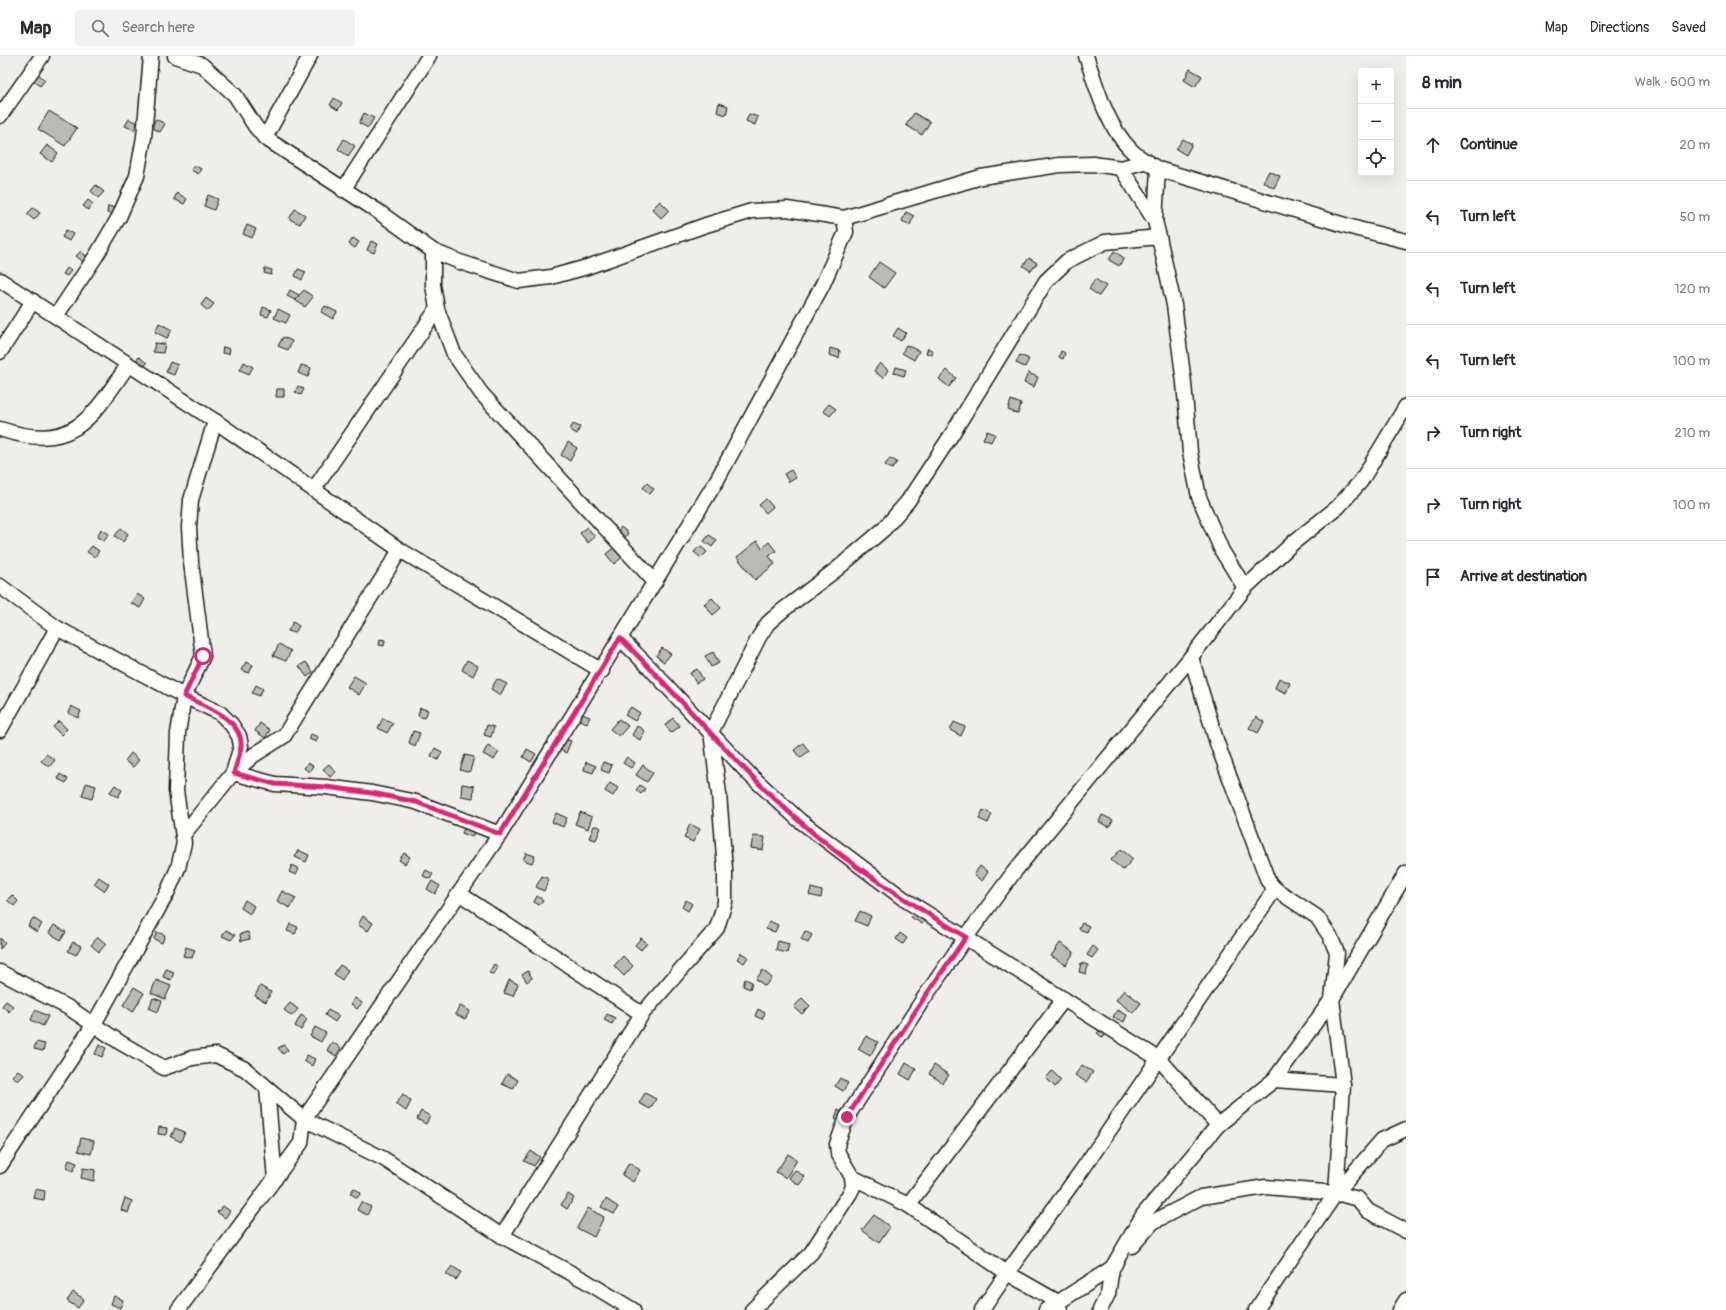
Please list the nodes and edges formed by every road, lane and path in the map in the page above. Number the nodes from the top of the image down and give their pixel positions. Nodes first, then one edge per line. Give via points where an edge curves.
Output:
1 (42, 56) edge
2 (151, 56) edge
3 (175, 56) edge
4 (310, 56) edge
5 (429, 56) edge
6 (1086, 56) edge
7 (0, 116) edge
8 (265, 138) junction
9 (1152, 165) junction
10 (1120, 168) junction
11 (343, 190) junction
12 (844, 218) junction
13 (1155, 221) junction
14 (1159, 237) junction
15 (1406, 241) edge
16 (433, 251) junction
17 (0, 280) edge
18 (33, 301) junction
19 (437, 309) junction
20 (56, 316) junction
21 (0, 352) edge
22 (128, 365) junction
23 (1406, 406) edge
24 (215, 421) junction
25 (0, 429) edge
26 (314, 488) junction
27 (400, 550) junction
28 (655, 582) junction
29 (0, 586) edge
30 (1245, 588) junction
31 (57, 628) junction
32 (620, 638) junction
33 (1191, 657) junction
34 (602, 670) junction
35 (184, 696) junction
36 (0, 730) edge
37 (711, 732) junction
38 (234, 773) junction
39 (500, 834) junction
40 (183, 835) junction
41 (1406, 873) edge
42 (1275, 889) junction
43 (460, 894) junction
44 (966, 937) junction
45 (0, 972) edge
46 (1064, 999) junction
47 (1332, 999) junction
48 (642, 1014) junction
49 (94, 1024) junction
50 (1159, 1059) junction
51 (1274, 1080) junction
52 (1343, 1085) junction
53 (267, 1088) junction
54 (304, 1119) junction
55 (1218, 1125) junction
56 (1406, 1129) edge
57 (0, 1166) edge
58 (852, 1177) junction
59 (275, 1179) junction
60 (1336, 1193) junction
61 (908, 1205) junction
62 (1406, 1231) edge
63 (502, 1236) junction
64 (1112, 1268) junction
65 (1007, 1272) junction
66 (1406, 1300) edge
67 (1059, 1306) edge
68 (178, 1310) edge
69 (633, 1310) edge
70 (752, 1310) edge
71 (982, 1310) edge
72 (1046, 1310) edge
73 (1100, 1310) edge
74 (1256, 1310) edge
75 (1400, 1310) edge

1 - 7 street
2 - 20 street via 144,137 137,176 120,217
3 - 8 street via 202,65 235,95
4 - 8 street
5 - 11 street
6 - 9 street via 1114,126 1130,150
8 - 11 street
9 - 10 street
9 - 13 street
9 - 15 street via 1358,229
10 - 12 street via 1060,165 982,177
10 - 13 street
11 - 16 street
12 - 16 street via 787,209 752,211 587,266 530,281 511,279
12 - 28 street via 846,232 822,286 717,480
13 - 14 street
14 - 30 street via 1174,305 1190,452 1199,497 1222,551
14 - 37 street via 1105,242 1067,262 1046,281 908,501 884,529 768,624
16 - 19 street via 433,285
17 - 18 street
18 - 20 street
18 - 21 street
19 - 26 street
19 - 28 street via 454,354 480,393
20 - 22 street
22 - 24 street
22 - 25 street via 98,409 77,427 60,436 39,437
23 - 30 street via 1362,481 1338,507 1294,542
24 - 26 street
24 - 35 street via 191,500 191,562 203,656
26 - 27 street
27 - 34 street
27 - 38 street via 284,736 254,755
28 - 32 street
29 - 31 street
30 - 33 street
31 - 35 street
31 - 36 street
32 - 34 street
32 - 37 street
33 - 42 street via 1233,788 1265,875
33 - 44 street via 1014,872
34 - 39 street
35 - 38 street via 220,713 239,736 241,746
35 - 40 street via 178,733 176,791
37 - 44 street via 749,774 798,820 904,899
37 - 48 street via 719,794 725,902 717,928
38 - 39 street via 275,784 326,787 416,802
38 - 40 street
39 - 43 street
40 - 49 street via 184,843 178,868
41 - 47 street
42 - 47 street via 1317,917 1330,936 1337,953
42 - 50 street
43 - 48 street
43 - 54 street
44 - 46 street
44 - 58 street via 847,1117 837,1144 838,1152
45 - 49 street via 53,999
46 - 50 street
46 - 61 street
47 - 51 street
47 - 52 street
48 - 63 street
49 - 53 street via 164,1068 192,1058 216,1055 245,1069
49 - 57 street
50 - 55 street
50 - 65 street
51 - 52 street
51 - 55 street
52 - 60 street
53 - 54 street
53 - 59 street
54 - 59 street via 301,1143
54 - 63 street via 384,1159
55 - 64 street via 1143,1215
56 - 60 street via 1382,1140
58 - 61 street
58 - 70 street via 850,1193 811,1253
59 - 68 street
60 - 62 street via 1358,1199 1368,1211
60 - 64 street via 1266,1187 1201,1197 1152,1222
60 - 74 street
61 - 65 street
63 - 69 street via 584,1280
64 - 67 street
64 - 73 street via 1108,1294
65 - 67 street
65 - 71 street
66 - 75 street
67 - 72 street

